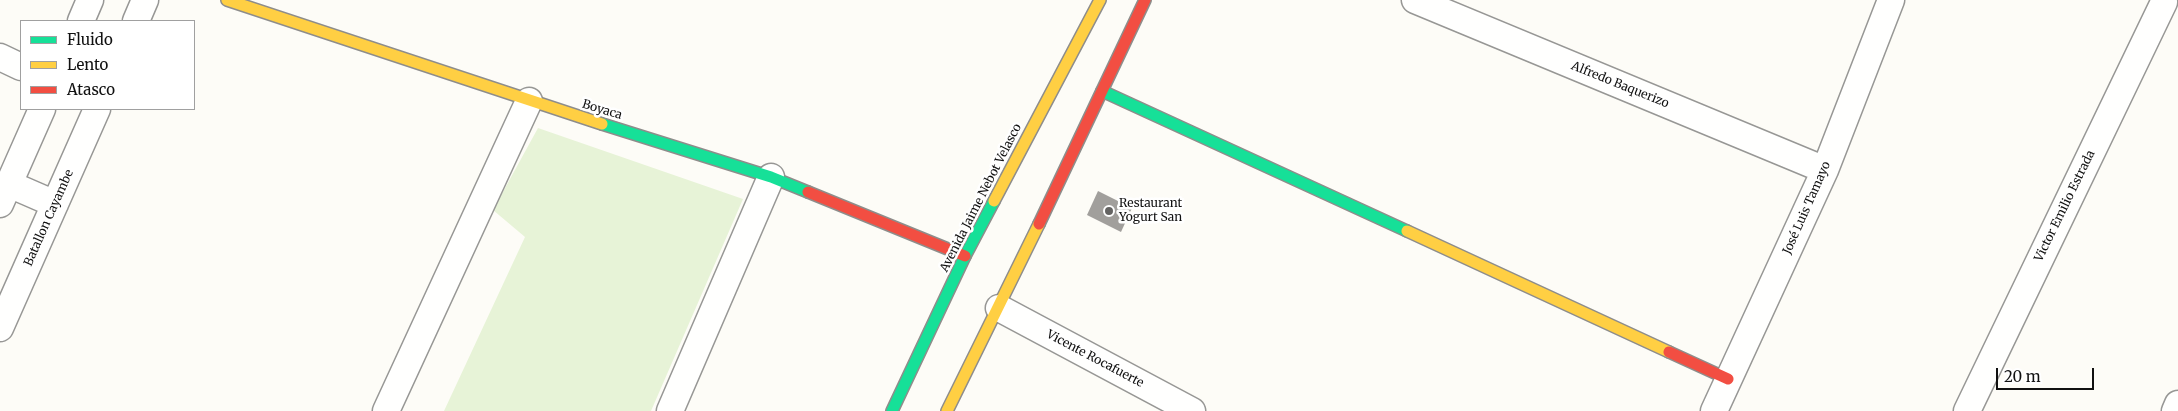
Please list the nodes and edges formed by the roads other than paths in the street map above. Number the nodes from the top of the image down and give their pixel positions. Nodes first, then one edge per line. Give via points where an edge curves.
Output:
1 (90, 0) edge
2 (145, 0) edge
3 (227, 0) edge
4 (1100, 0) edge
5 (1145, 0) edge
6 (1415, 0) edge
7 (1891, 0) edge
8 (2167, 4) edge
9 (80, 20) edge
10 (136, 20) edge
11 (0, 57) edge
12 (20, 67) edge
13 (1102, 91) junction
14 (529, 101) junction
15 (42, 110) edge
16 (97, 110) edge
17 (1825, 170) junction
18 (771, 177) junction
19 (4, 194) edge
20 (55, 204) junction
21 (965, 256) junction
22 (999, 308) junction
23 (0, 328) edge
24 (1728, 379) junction
25 (2178, 404) edge
26 (386, 411) edge
27 (670, 411) edge
28 (892, 411) edge
29 (947, 411) edge
30 (1192, 411) edge
31 (1714, 411) edge
32 (1967, 411) edge
33 (2175, 411) edge

1 - 9 street
2 - 10 street
3 - 14 street, Boyaca
4 - 21 street, Avenida Jaime Nebot Velasco
5 - 13 street
6 - 17 street, Alfredo Baquerizo
7 - 17 street, José Luis Tamayo
8 - 32 street, Victor Emilio Estrada
11 - 12 street
13 - 22 street
13 - 24 street
14 - 18 street, Boyaca
14 - 26 street
15 - 19 street
16 - 20 street, Batallon Cayambe
17 - 24 street, José Luis Tamayo
18 - 21 street, Boyaca
18 - 27 street
19 - 20 street
20 - 23 street, Batallon Cayambe
21 - 28 street, Avenida Jaime Nebot Velasco
22 - 29 street
22 - 30 street, Vicente Rocafuerte
24 - 31 street, José Luis Tamayo
25 - 33 street

